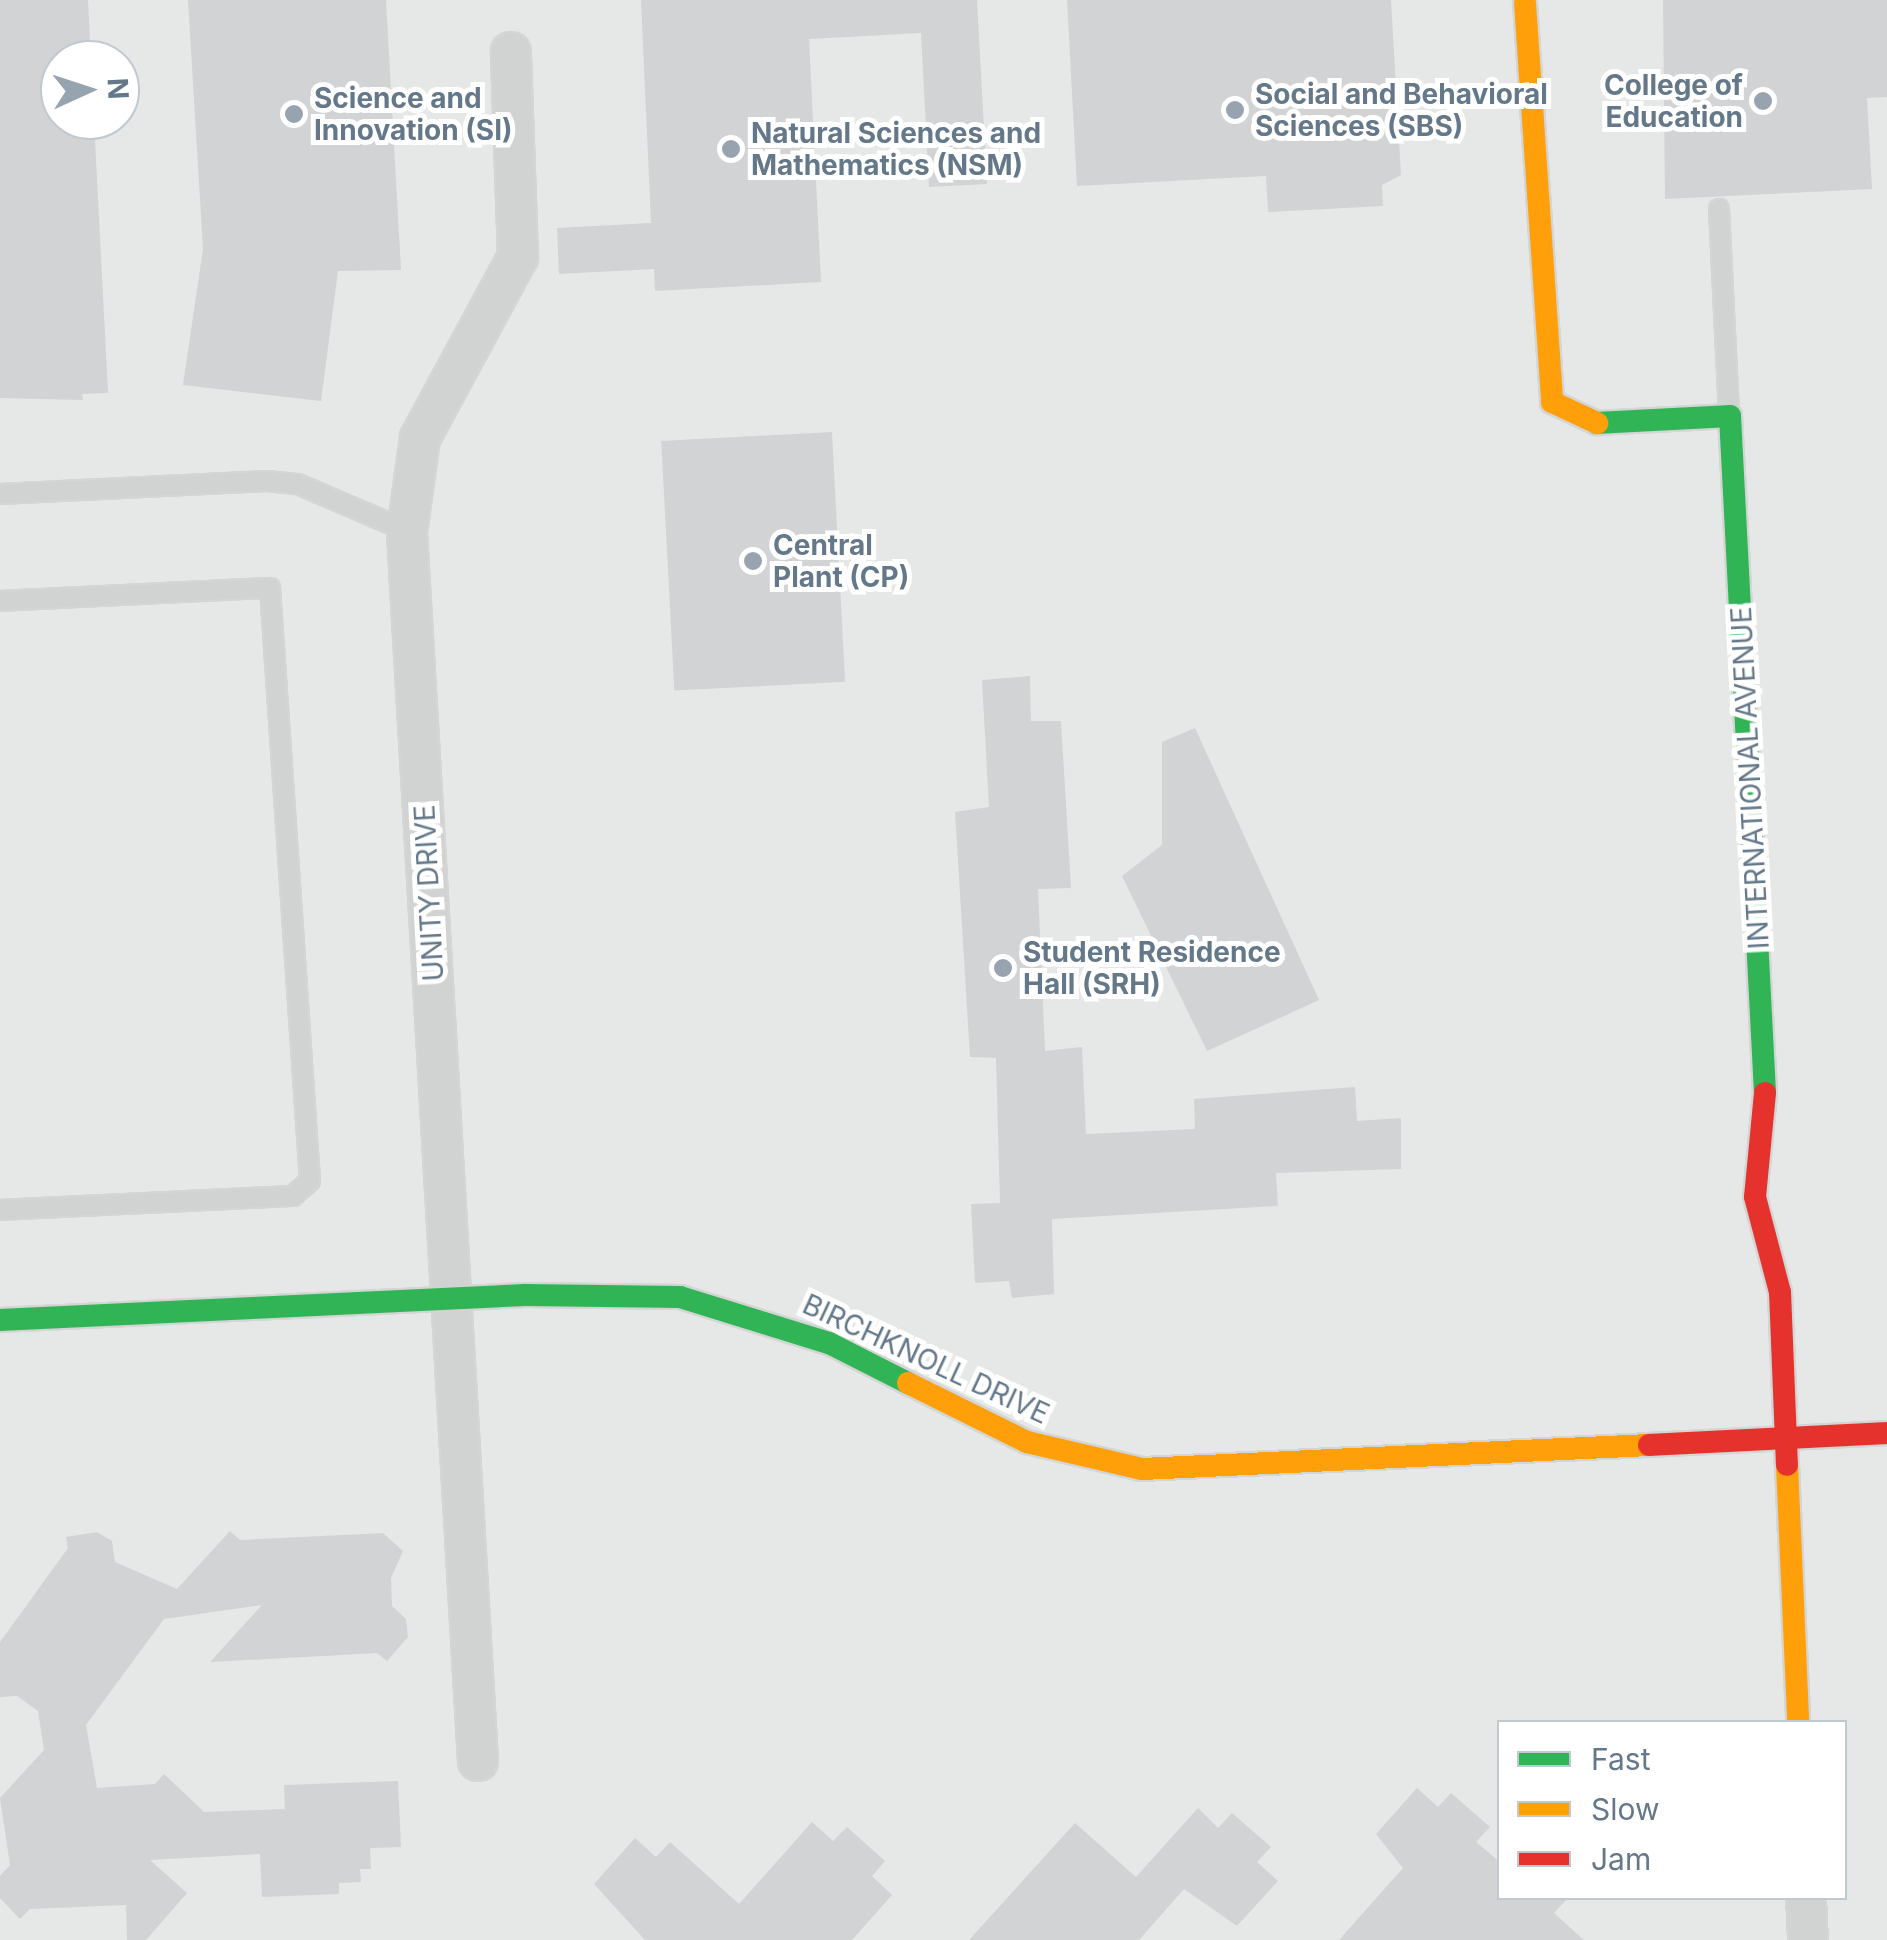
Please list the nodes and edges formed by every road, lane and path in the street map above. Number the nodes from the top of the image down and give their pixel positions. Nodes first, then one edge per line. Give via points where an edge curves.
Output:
1 (1525, 1) edge
2 (511, 52) dead end
3 (1719, 208) dead end
4 (1730, 416) junction
5 (0, 494) edge
6 (408, 532) junction
7 (0, 601) edge
8 (0, 1210) edge
9 (453, 1298) junction
10 (0, 1320) edge
11 (1887, 1433) edge
12 (1785, 1438) junction
13 (1798, 1720) edge
14 (478, 1761) dead end
15 (1806, 1900) edge
16 (1808, 1940) edge

1 - 4 street via 1552,402 1590,424
2 - 6 street, UNITY DRIVE via 518,257 420,438
3 - 4 lane
4 - 12 street, INTERNATIONAL AVENUE via 1766,1078 1755,1197 1780,1292
5 - 6 lane via 267,482 314,490
6 - 9 street, UNITY DRIVE
7 - 8 lane via 270,588 310,1181 293,1196
9 - 10 street, BIRCHKNOLL DRIVE
9 - 12 street, BIRCHKNOLL DRIVE via 680,1297 829,1344 1028,1442 1142,1469
9 - 14 street, UNITY DRIVE
11 - 12 street, BIRCHKNOLL DRIVE
12 - 13 street, INTERNATIONAL AVENUE
15 - 16 street

